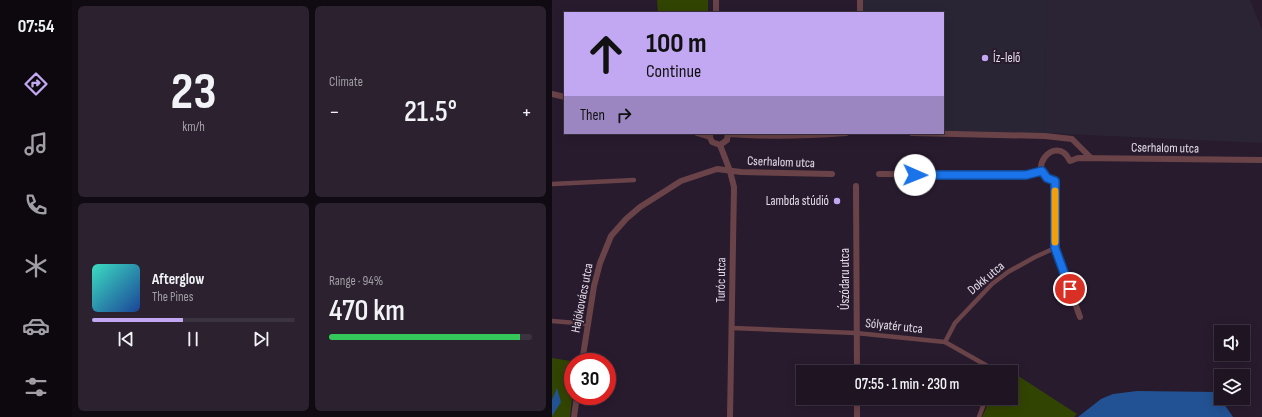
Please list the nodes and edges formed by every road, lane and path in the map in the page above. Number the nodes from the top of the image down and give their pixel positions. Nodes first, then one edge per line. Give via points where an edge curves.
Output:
1 (716, 0) edge
2 (860, 0) edge
3 (716, 12) edge
4 (860, 12) edge
5 (552, 94) edge
6 (564, 97) edge
7 (833, 134) edge
8 (944, 134) edge
9 (710, 135) edge
10 (728, 136) edge
11 (720, 145) junction
12 (1091, 158) junction
13 (1262, 159) edge
14 (730, 171) junction
15 (1042, 171) junction
16 (832, 174) dead end
17 (879, 174) dead end
18 (634, 180) dead end
19 (552, 184) edge
20 (856, 186) dead end
21 (1055, 248) junction
22 (1080, 317) dead end
23 (552, 321) edge
24 (588, 324) junction
25 (732, 328) junction
26 (856, 333) junction
27 (945, 342) junction
28 (583, 353) edge
29 (857, 365) edge
30 (986, 365) edge
31 (576, 405) edge
32 (857, 405) edge
33 (983, 405) edge
34 (574, 417) edge
35 (730, 417) edge
36 (857, 417) edge
37 (979, 417) edge

1 - 3 street
2 - 4 street
5 - 6 street
7 - 10 street, Cserhalom utca
8 - 12 street via 1072,139
9 - 11 street via 714,144
10 - 11 street
11 - 14 street, Turóc utca
12 - 13 street, Cserhalom utca
12 - 15 street, Cserhalom utca via 1070,161 1066,155 1054,151 1046,155 1042,162
14 - 16 street, Cserhalom utca
14 - 24 street, Hajókovács utca via 717,168 681,181 640,207 618,227 611,236 600,263
14 - 25 street, Turóc utca via 734,188
15 - 17 street via 1026,175
15 - 21 street via 1047,178 1055,181
18 - 19 street
20 - 26 street, Úszódaru utca
21 - 22 street
21 - 27 street, Dokk utca via 992,284 962,314
23 - 24 street
24 - 28 street, Hajókovács utca
25 - 26 street, Sólyatér utca
25 - 35 street, Turóc utca
26 - 27 street, Sólyatér utca
26 - 29 street, Úszódaru utca
27 - 30 street, Sólyatér utca
31 - 34 street
32 - 36 street
33 - 37 street

